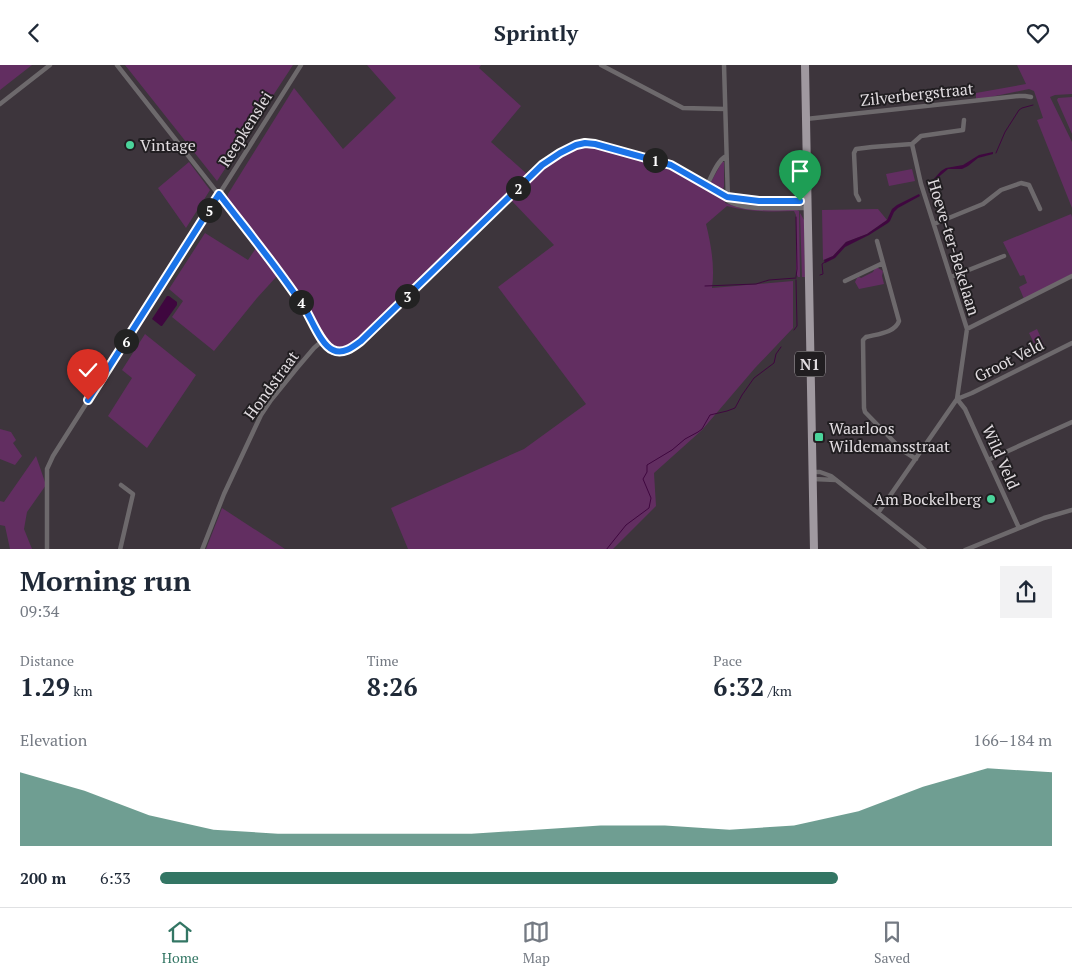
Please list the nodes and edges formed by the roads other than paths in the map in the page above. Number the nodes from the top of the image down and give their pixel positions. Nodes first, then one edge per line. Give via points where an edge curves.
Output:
1 (50, 65) edge
2 (117, 65) edge
3 (301, 65) edge
4 (601, 65) edge
5 (724, 65) edge
6 (805, 65) edge
7 (1031, 97) dead end
8 (0, 104) edge
9 (725, 109) junction
10 (806, 119) junction
11 (964, 120) dead end
12 (912, 144) junction
13 (726, 156) junction
14 (707, 185) junction
15 (219, 194) junction
16 (727, 197) junction
17 (859, 201) dead end
18 (808, 204) junction
19 (1040, 209) dead end
20 (934, 224) junction
21 (877, 241) dead end
22 (1004, 255) dead end
23 (883, 263) junction
24 (1072, 276) edge
25 (951, 277) junction
26 (845, 281) dead end
27 (967, 329) junction
28 (322, 341) junction
29 (1072, 343) edge
30 (957, 399) junction
31 (1072, 421) edge
32 (916, 459) junction
33 (988, 460) junction
34 (813, 475) junction
35 (121, 485) dead end
36 (1072, 510) edge
37 (878, 513) junction
38 (1019, 528) junction
39 (47, 549) edge
40 (120, 549) edge
41 (202, 549) edge
42 (814, 549) edge
43 (925, 549) edge
44 (965, 549) edge

1 - 8 street
2 - 15 street
3 - 15 street, Reepkenslei
4 - 9 street via 683,108
5 - 9 street
6 - 10 main road, N1
7 - 10 street, Zilverbergstraat via 1025,95
9 - 13 street
10 - 18 main road, N1
11 - 12 street via 963,131 921,136
12 - 17 street via 855,150 856,195
12 - 20 street, Hoeve-ter-Bekelaan
13 - 14 street
13 - 16 street
14 - 16 street
14 - 28 street via 667,163 595,144 576,145 536,170 361,341 350,349 337,352
15 - 28 street via 277,269
15 - 39 street, Reepkenslei via 53,456 47,469
16 - 18 street
18 - 34 main road, N1
19 - 20 street via 1029,185 1022,183 1000,190 983,203
20 - 25 street, Hoeve-ter-Bekelaan
21 - 23 street
22 - 25 street
23 - 26 street
23 - 32 street via 899,321 897,327 863,340 864,408 902,450
24 - 27 street
25 - 27 street, Hoeve-ter-Bekelaan
27 - 30 street, Hoeve-ter-Bekelaan
28 - 41 street, Hondstraat via 261,415
29 - 30 street, Groot Veld
30 - 32 street, Hoeve-ter-Bekelaan
30 - 33 street, Wild Veld via 965,409
31 - 33 street
32 - 37 street, Hoeve-ter-Bekelaan
33 - 38 street, Wild Veld
34 - 37 street via 828,475
34 - 42 main road, N1
35 - 40 street via 133,494
36 - 38 street
37 - 43 street
38 - 44 street

